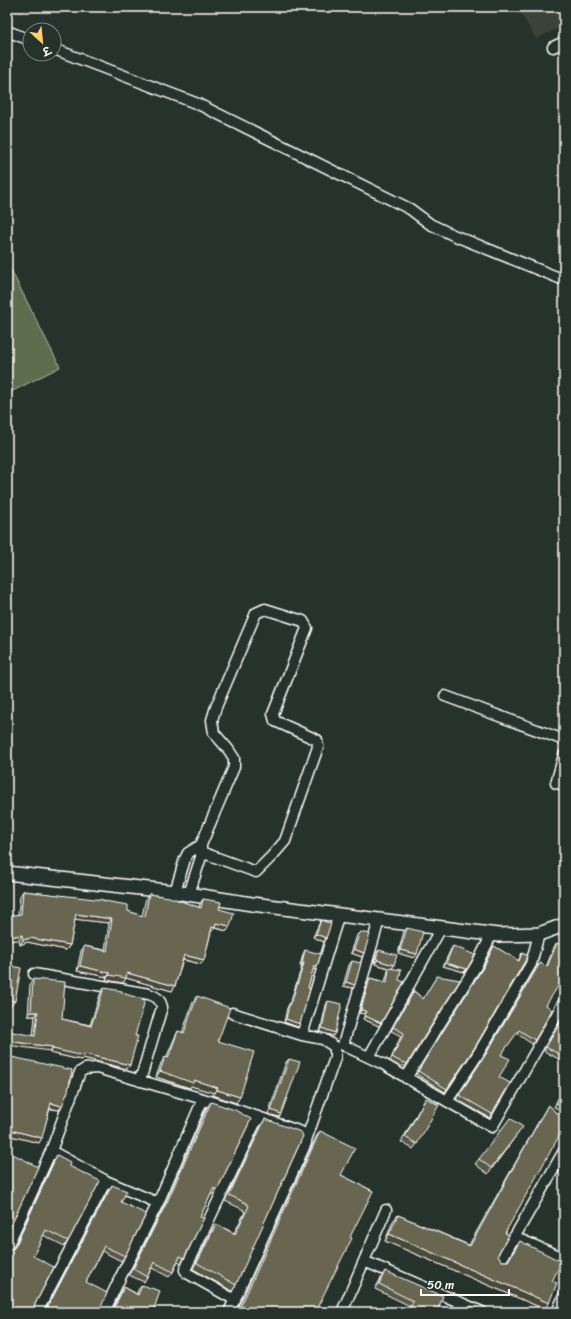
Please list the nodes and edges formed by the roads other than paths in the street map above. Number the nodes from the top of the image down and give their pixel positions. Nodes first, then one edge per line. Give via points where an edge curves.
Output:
1 (7, 31) edge
2 (22, 37) edge
3 (564, 42) edge
4 (553, 47) dead end
5 (62, 52) edge
6 (564, 280) edge
7 (445, 696) dead end
8 (564, 740) edge
9 (564, 755) edge
10 (564, 785) edge
11 (201, 848) junction
12 (7, 873) edge
13 (175, 892) junction
14 (189, 894) junction
15 (338, 914) junction
16 (379, 920) junction
17 (564, 925) edge
18 (441, 928) junction
19 (492, 934) junction
20 (538, 934) junction
21 (34, 974) dead end
22 (564, 1002) edge
23 (232, 1013) dead end
24 (302, 1035) junction
25 (369, 1057) junction
26 (406, 1078) junction
27 (140, 1081) junction
28 (203, 1099) junction
29 (447, 1101) junction
30 (258, 1117) junction
31 (306, 1140) junction
32 (51, 1151) junction
33 (564, 1151) edge
34 (561, 1165) edge
35 (106, 1181) junction
36 (158, 1203) junction
37 (386, 1210) dead end
38 (514, 1237) junction
39 (7, 1247) edge
40 (564, 1258) edge
41 (364, 1261) junction
42 (500, 1262) edge
43 (564, 1296) edge
44 (235, 1300) junction
45 (458, 1307) edge
46 (37, 1312) edge
47 (104, 1312) edge
48 (229, 1312) edge
49 (342, 1312) edge
50 (482, 1312) edge
51 (557, 1312) edge

1 - 2 street
3 - 4 street
5 - 6 street via 198,104 410,209 430,224
7 - 8 street
9 - 10 street via 556,782
11 - 11 street via 234,767 234,758 214,732 212,720 256,613 265,609 303,621 307,628 273,714 275,721 317,740 318,747 285,841 256,872
11 - 13 street via 188,853
11 - 14 street via 201,857
12 - 13 street
13 - 14 street
14 - 15 street
15 - 16 street
15 - 24 street
16 - 18 street
16 - 25 street via 343,1045
17 - 20 street
18 - 19 street
18 - 25 street
19 - 20 street
19 - 26 street via 476,966
20 - 29 street via 531,964
21 - 27 street via 149,994 161,1001 162,1007
22 - 29 street via 492,1127
23 - 24 street
24 - 31 street via 322,1039 335,1047 335,1058
25 - 26 street
26 - 29 street
27 - 28 street
27 - 32 street via 97,1068 86,1068 80,1072
28 - 30 street
28 - 36 street
30 - 31 street via 301,1132
30 - 44 street via 185,1270
31 - 44 street
32 - 35 street
32 - 39 street
33 - 34 street
34 - 38 street
35 - 36 street
35 - 46 street
36 - 47 street
37 - 41 street
38 - 40 street
38 - 42 street
41 - 45 street
41 - 49 street
43 - 51 street
44 - 48 street
45 - 50 street

